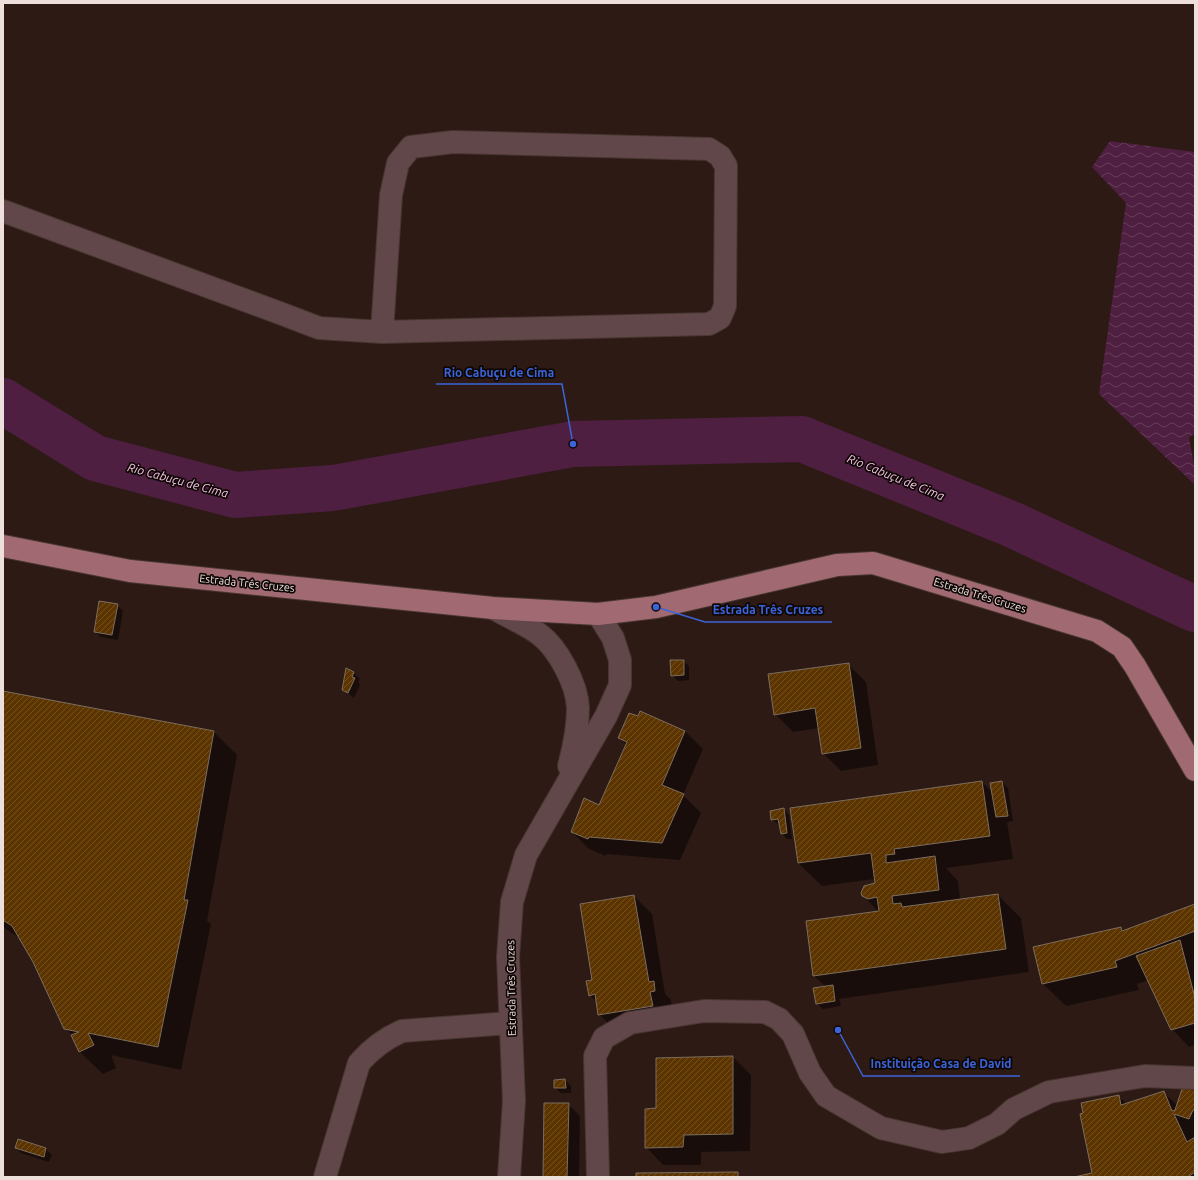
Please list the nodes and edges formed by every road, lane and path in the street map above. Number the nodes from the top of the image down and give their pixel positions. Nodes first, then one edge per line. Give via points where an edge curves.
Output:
1 (3, 211) edge
2 (382, 332) junction
3 (3, 546) edge
4 (493, 608) junction
5 (598, 614) junction
6 (1195, 770) edge
7 (564, 787) junction
8 (511, 1023) junction
9 (1195, 1078) edge
10 (325, 1177) edge
11 (509, 1177) edge
12 (598, 1177) edge

1 - 2 street via 319,328
2 - 2 street via 391,195 398,162 411,147 453,142 709,149 720,156 726,166 725,306 720,318 709,324
3 - 4 main road, Estrada Três Cruzes via 130,571
4 - 5 main road, Estrada Três Cruzes
4 - 7 street, Estrada Três Cruzes via 539,634 558,654 569,676 578,707 576,740
5 - 6 main road, Estrada Três Cruzes via 656,607 837,565 873,563 1089,629 1122,647
5 - 7 street, Estrada Três Cruzes via 613,638 620,660 620,685 606,716
7 - 8 street, Estrada Três Cruzes via 526,854 512,902 508,957
8 - 10 street via 402,1031 371,1049 359,1063
8 - 11 street, Estrada Três Cruzes via 514,1101
9 - 12 street via 1145,1076 1049,1092 1014,1109 997,1124 969,1138 942,1142 881,1128 826,1096 810,1073 794,1034 779,1019 766,1012 704,1011 630,1023 604,1038 595,1056

